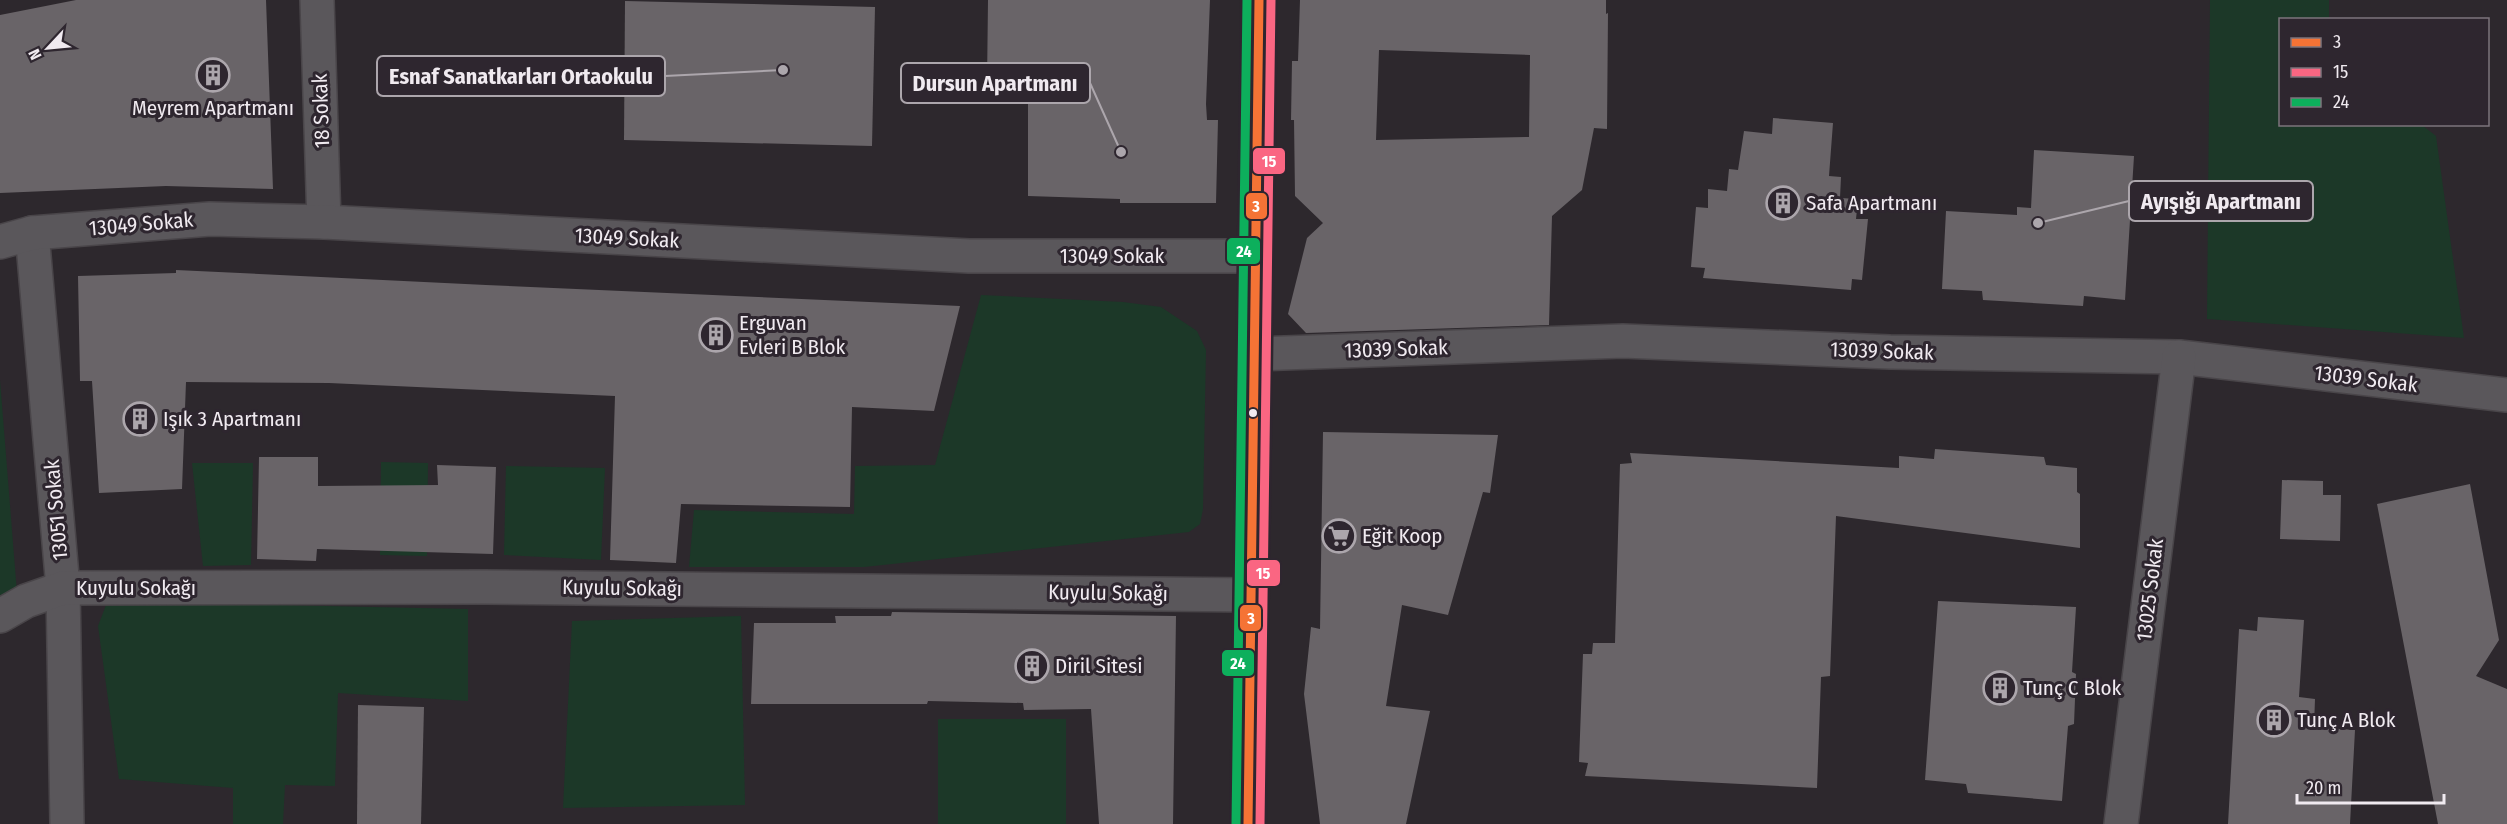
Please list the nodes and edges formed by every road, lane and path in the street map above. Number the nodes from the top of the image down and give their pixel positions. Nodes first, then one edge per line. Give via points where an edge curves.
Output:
1 (317, 0) edge
2 (1259, 0) edge
3 (324, 222) junction
4 (32, 232) junction
5 (0, 242) edge
6 (1255, 256) junction
7 (1254, 354) junction
8 (2179, 357) junction
9 (2507, 395) edge
10 (63, 588) junction
11 (1251, 594) junction
12 (0, 616) edge
13 (67, 824) edge
14 (1248, 824) edge
15 (2121, 824) edge

1 - 3 street, 18 Sokak
2 - 6 main road
3 - 4 street, 13049 Sokak via 210,219
3 - 6 street, 13049 Sokak via 969,256
4 - 5 street, 13049 Sokak
4 - 10 street, 13051 Sokak
6 - 7 main road
7 - 8 street, 13039 Sokak via 1623,341 1890,352
7 - 11 main road
8 - 9 street, 13039 Sokak
8 - 15 street, 13025 Sokak
10 - 11 street, Kuyulu Sokağı via 497,587
10 - 12 street, Kuyulu Sokağı via 26,601
10 - 13 street, 13051 Sokak
11 - 14 main road

